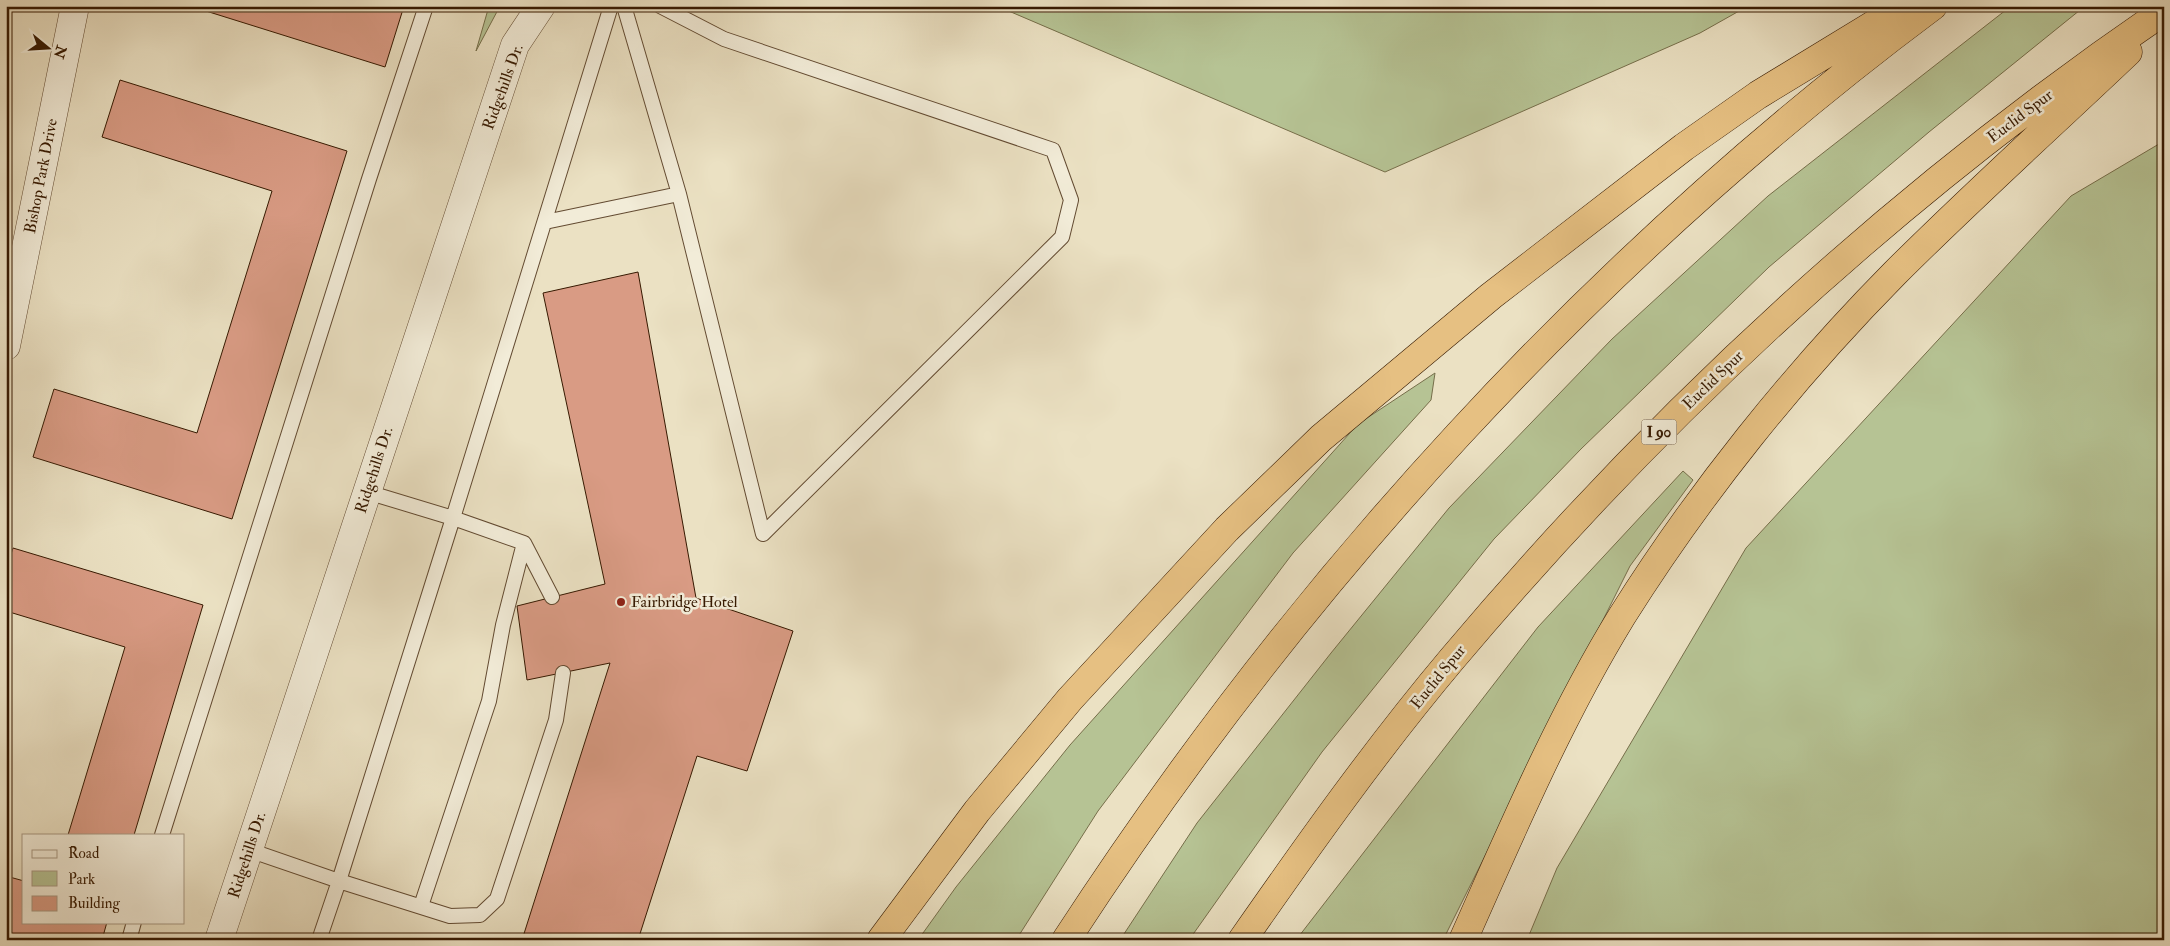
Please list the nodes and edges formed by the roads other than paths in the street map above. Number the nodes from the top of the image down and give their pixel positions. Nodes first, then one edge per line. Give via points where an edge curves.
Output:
1 (75, 6) edge
2 (426, 6) edge
3 (541, 6) edge
4 (611, 6) edge
5 (624, 6) edge
6 (660, 6) edge
7 (1904, 6) edge
8 (1933, 6) edge
9 (2164, 11) edge
10 (2164, 18) edge
11 (680, 194) junction
12 (545, 222) junction
13 (6, 346) edge
14 (367, 492) junction
15 (453, 518) junction
16 (524, 543) junction
17 (552, 597) dead end
18 (563, 673) dead end
19 (162, 834) edge
20 (249, 850) junction
21 (339, 881) junction
22 (421, 906) junction
23 (133, 924) edge
24 (129, 940) edge
25 (219, 940) edge
26 (319, 940) edge
27 (881, 940) edge
28 (1066, 940) edge
29 (1242, 940) edge
30 (1463, 940) edge

1 - 13 street, Bishop Park Drive
2 - 19 lane
3 - 14 street, Ridgehills Dr. via 515,45
4 - 12 lane
5 - 11 lane
6 - 11 lane via 724,39 1054,150 1071,200 1062,237 764,534
7 - 27 highway via 1758,95 1684,147 1484,302 1321,438 1221,536 1070,699 977,811
8 - 28 highway via 1779,127 1604,286 1508,380 1424,472 1265,660 1116,863
9 - 29 highway, Euclid Spur / I 90 via 2090,62 1892,217 1708,383 1604,489 1451,660 1372,759
10 - 30 highway via 1895,273 1804,372 1708,492 1649,574 1588,676 1543,763
11 - 12 lane
12 - 15 lane
14 - 15 lane
14 - 20 street, Ridgehills Dr.
15 - 16 lane
15 - 21 lane
16 - 17 lane
16 - 22 lane via 503,624 490,701
18 - 22 lane via 556,720 496,899 480,915 450,916
20 - 21 lane
20 - 25 street, Ridgehills Dr.
21 - 22 lane
21 - 26 lane
23 - 24 lane

